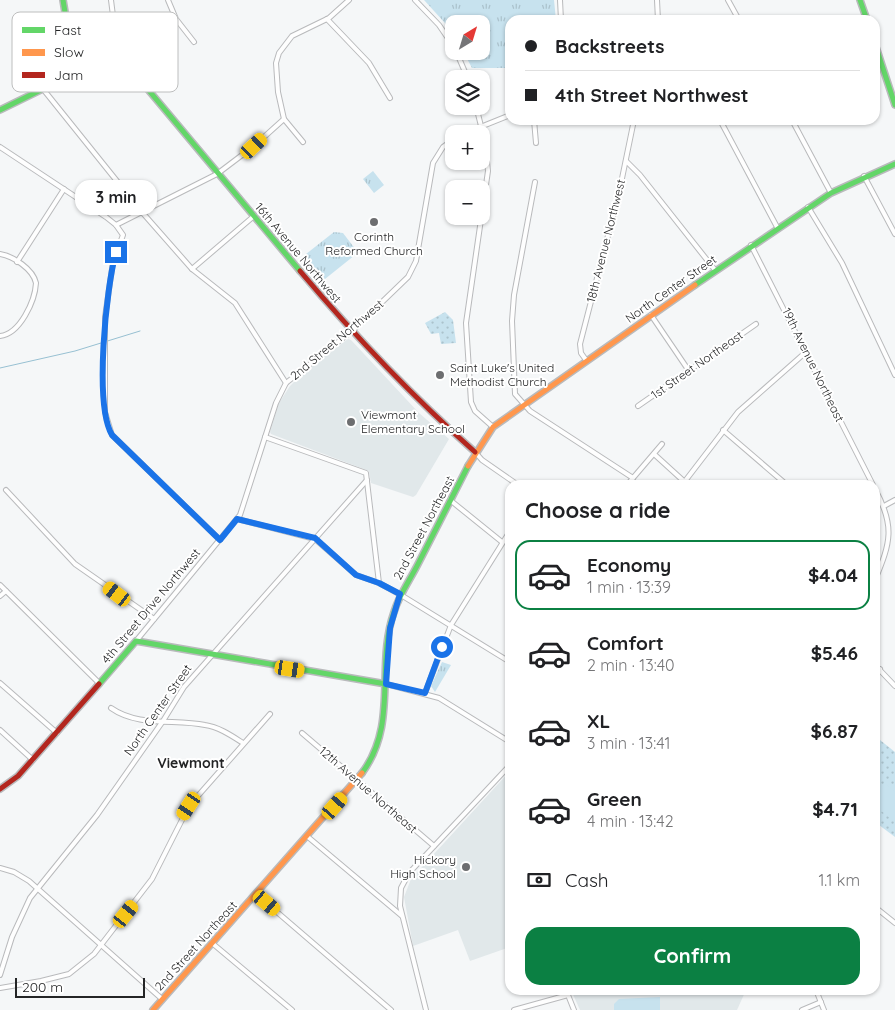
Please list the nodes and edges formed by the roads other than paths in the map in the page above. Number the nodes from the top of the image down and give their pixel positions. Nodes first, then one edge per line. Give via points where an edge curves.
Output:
1 (168, 0) edge
2 (341, 0) edge
3 (348, 0) edge
4 (415, 0) edge
5 (560, 0) edge
6 (657, 0) edge
7 (728, 0) edge
8 (860, 0) edge
9 (344, 4) junction
10 (173, 12) edge
11 (562, 15) edge
12 (658, 15) edge
13 (736, 15) edge
14 (865, 15) edge
15 (328, 19) junction
16 (178, 22) edge
17 (445, 34) edge
18 (194, 42) dead end
19 (880, 60) edge
20 (36, 92) edge
21 (44, 92) edge
22 (150, 92) edge
23 (390, 98) dead end
24 (895, 106) edge
25 (0, 110) edge
26 (478, 115) edge
27 (505, 118) edge
28 (284, 120) junction
29 (481, 125) joint
30 (534, 125) edge
31 (633, 125) edge
32 (723, 125) edge
33 (795, 125) edge
34 (303, 142) dead end
35 (536, 144) dead end
36 (445, 145) edge
37 (0, 147) edge
38 (626, 161) junction
39 (895, 164) edge
40 (487, 170) edge
41 (217, 174) junction
42 (864, 176) junction
43 (534, 182) dead end
44 (64, 189) junction
45 (831, 192) junction
46 (808, 207) junction
47 (141, 212) junction
48 (254, 216) junction
49 (116, 225) junction
50 (777, 227) junction
51 (895, 234) edge
52 (751, 245) junction
53 (0, 254) edge
54 (17, 262) junction
55 (192, 270) junction
56 (715, 270) junction
57 (651, 315) junction
58 (756, 324) dead end
59 (352, 330) junction
60 (0, 336) edge
61 (806, 352) junction
62 (586, 360) junction
63 (689, 371) junction
64 (895, 375) edge
65 (286, 383) junction
66 (523, 404) junction
67 (638, 406) dead end
68 (493, 427) junction
69 (723, 430) junction
70 (265, 437) junction
71 (662, 444) dead end
72 (475, 452) junction
73 (654, 454) junction
74 (633, 478) joint
75 (367, 480) junction
76 (511, 480) edge
77 (680, 480) edge
78 (685, 480) edge
79 (781, 480) edge
80 (870, 480) edge
81 (6, 490) dead end
82 (880, 498) edge
83 (450, 500) junction
84 (895, 500) edge
85 (884, 506) junction
86 (237, 519) junction
87 (315, 538) junction
88 (505, 538) edge
89 (220, 540) junction
90 (502, 542) junction
91 (880, 564) edge
92 (379, 583) junction
93 (0, 585) edge
94 (6, 591) junction
95 (400, 594) junction
96 (0, 596) edge
97 (154, 619) junction
98 (451, 625) junction
99 (136, 641) junction
100 (211, 655) junction
101 (505, 659) edge
102 (880, 670) edge
103 (0, 683) edge
104 (99, 683) junction
105 (386, 684) junction
106 (895, 686) edge
107 (425, 693) junction
108 (111, 708) dead end
109 (270, 714) dead end
110 (163, 721) junction
111 (0, 730) edge
112 (57, 733) junction
113 (302, 733) dead end
114 (505, 739) edge
115 (243, 743) junction
116 (33, 760) junction
117 (505, 770) edge
118 (357, 780) junction
119 (0, 789) edge
120 (308, 837) junction
121 (434, 846) junction
122 (0, 868) edge
123 (37, 888) junction
124 (256, 894) junction
125 (880, 911) edge
126 (402, 916) junction
127 (895, 923) edge
128 (212, 943) junction
129 (102, 945) junction
130 (0, 975) edge
131 (0, 988) edge
132 (818, 995) edge
133 (162, 999) junction
134 (821, 1002) junction
135 (152, 1010) edge
136 (292, 1010) edge
137 (391, 1010) edge
138 (426, 1010) edge
139 (514, 1010) edge
140 (574, 1010) edge
141 (802, 1010) edge
142 (824, 1010) edge

1 - 10 street
2 - 9 street
3 - 9 street
4 - 17 street
5 - 11 street
6 - 12 street
7 - 13 street
8 - 14 main road
9 - 15 street
15 - 23 street via 369,63
15 - 28 street via 292,36 278,53 278,92
16 - 18 street
19 - 24 main road
20 - 25 main road
21 - 47 street
22 - 41 main road, 16th Avenue Northwest
26 - 29 street
27 - 29 street
28 - 34 street
28 - 41 street
30 - 35 street
31 - 38 street, 18th Avenue Northwest
32 - 50 street
33 - 45 street
36 - 59 street, 2nd Street Northwest via 433,162 412,270 403,283
37 - 44 street
38 - 56 street
38 - 62 street, 18th Avenue Northwest via 580,344
39 - 42 main road, North Center Street
40 - 68 street via 487,189 466,312 466,337 471,402 475,411
41 - 47 street
41 - 48 main road, 16th Avenue Northwest
42 - 45 main road, North Center Street
42 - 51 street
43 - 66 street via 512,308 514,390
44 - 49 street
44 - 54 street
45 - 46 main road, North Center Street
46 - 50 main road, North Center Street
46 - 64 street via 842,263
47 - 49 street
47 - 55 street
48 - 55 street
48 - 59 main road, 16th Avenue Northwest
49 - 89 street via 123,235 113,262 104,349 105,412 110,430
50 - 52 main road, North Center Street
52 - 56 main road, North Center Street
52 - 61 street, 19th Avenue Northeast
53 - 54 street
54 - 60 street via 34,277 36,287 17,327
55 - 65 street via 235,304
56 - 57 main road, North Center Street
57 - 62 main road, North Center Street
57 - 63 street
58 - 63 street, 1st Street Northeast
59 - 65 street, 2nd Street Northwest
59 - 72 main road, 16th Avenue Northwest via 427,410
61 - 69 street via 751,399
61 - 80 street, 19th Avenue Northeast
62 - 66 main road, North Center Street
63 - 67 street, 1st Street Northeast
65 - 70 street, 4th Street Drive Northwest
66 - 68 main road, North Center Street
66 - 74 street
68 - 72 main road, North Center Street
69 - 78 street
69 - 79 street
70 - 75 street via 366,473
70 - 86 street, 4th Street Drive Northwest
71 - 73 street
72 - 76 street
72 - 83 main road, 2nd Street Northeast
73 - 74 street
73 - 77 street
75 - 87 street, North Center Street
75 - 92 street
81 - 97 street via 76,564
82 - 85 street
83 - 90 street
83 - 95 main road, 2nd Street Northeast
84 - 85 street
85 - 91 street via 890,531
86 - 87 street
86 - 89 street, 4th Street Drive Northwest
87 - 92 street via 356,575
87 - 100 street, North Center Street
88 - 90 street
89 - 97 street, 4th Street Drive Northwest
90 - 98 street
92 - 95 street
93 - 94 street
94 - 96 street
94 - 104 street
95 - 98 street
95 - 105 main road, 2nd Street Northeast via 390,628
97 - 99 street, 4th Street Drive Northwest
98 - 101 street
98 - 107 street
99 - 100 main road
99 - 104 main road, 4th Street Drive Northwest
100 - 105 main road
100 - 110 street, North Center Street via 184,687
102 - 106 street
103 - 112 street
104 - 112 main road, 4th Street Drive Northwest
105 - 107 street
105 - 118 main road, 2nd Street Northeast via 376,752
107 - 114 street via 447,702
108 - 110 street via 134,719
109 - 115 street
110 - 115 street via 205,725
110 - 123 street, North Center Street via 97,815
111 - 116 street
112 - 116 main road, 4th Street Drive Northwest
113 - 118 street, 12th Avenue Northeast
115 - 129 street via 189,806 152,879
116 - 119 main road, 4th Street Drive Northwest
117 - 121 street
118 - 120 main road, 2nd Street Northeast
118 - 121 street, 12th Avenue Northeast
120 - 124 main road, 2nd Street Northeast
120 - 126 street
121 - 126 street via 403,882
122 - 123 street via 14,872
123 - 129 street
123 - 130 street, North Center Street via 20,917
124 - 128 main road, 2nd Street Northeast
124 - 137 street
125 - 127 street
126 - 138 street
128 - 133 main road, 2nd Street Northeast
128 - 136 street
129 - 131 street via 69,974
129 - 133 street
132 - 134 street
133 - 135 main road, 2nd Street Northeast
134 - 141 street
134 - 142 street
139 - 140 street via 568,995

